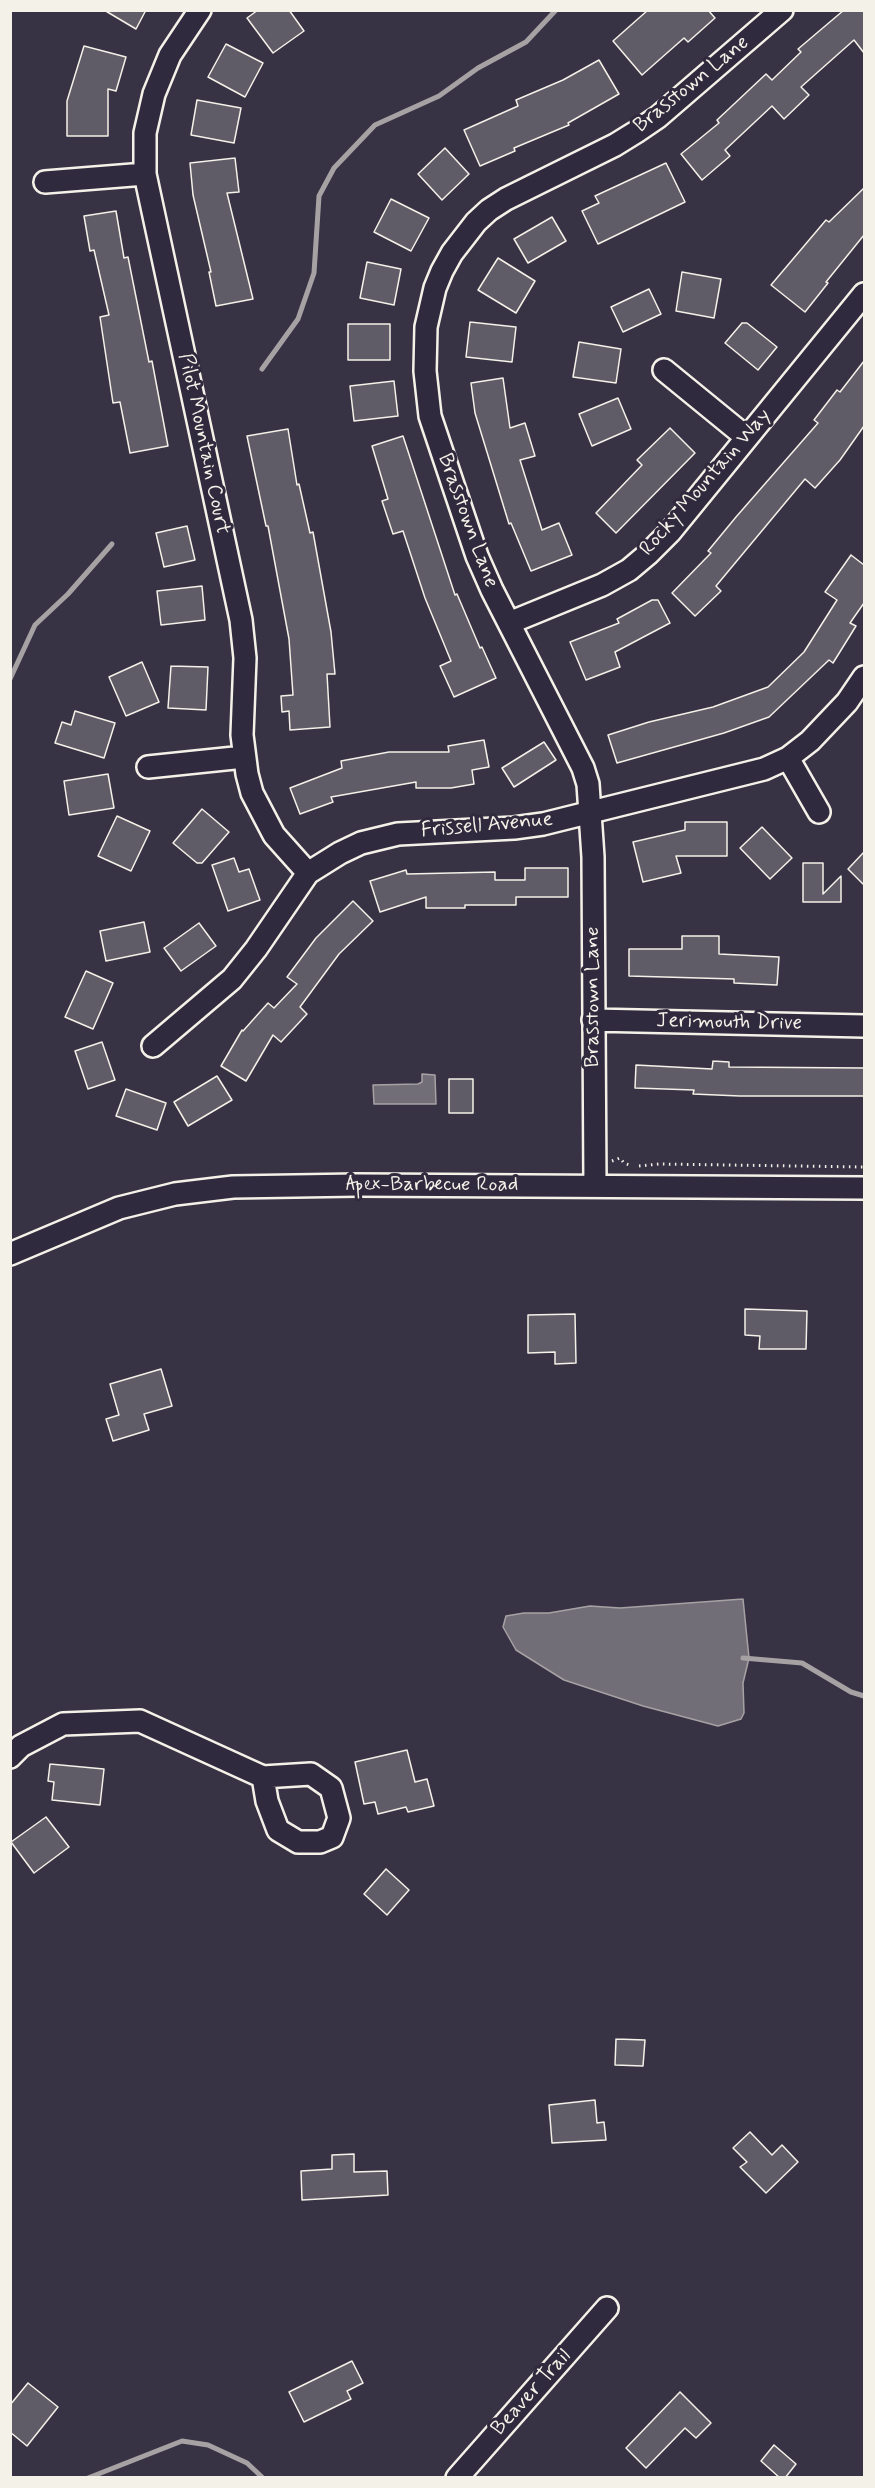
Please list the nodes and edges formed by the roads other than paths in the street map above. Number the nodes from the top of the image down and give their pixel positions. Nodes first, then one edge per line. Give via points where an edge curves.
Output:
1 (200, 10) edge
2 (782, 10) edge
3 (145, 174) junction
4 (45, 182) dead end
5 (864, 294) edge
6 (664, 370) dead end
7 (746, 437) junction
8 (509, 623) junction
9 (864, 676) edge
10 (244, 757) junction
11 (788, 758) junction
12 (148, 767) dead end
13 (591, 812) junction
14 (819, 812) dead end
15 (309, 873) junction
16 (593, 1020) junction
17 (864, 1026) edge
18 (153, 1046) dead end
19 (595, 1186) junction
20 (864, 1188) edge
21 (10, 1254) edge
22 (10, 1757) edge
23 (263, 1777) dead end
24 (608, 2308) dead end
25 (457, 2478) edge

1 - 3 street, Pilot Mountain Court via 170,55 154,94 145,133
2 - 8 street, Brasstown Lane via 644,127 489,210 458,245 442,271 426,327 430,416 477,556
3 - 4 street
3 - 10 street, Pilot Mountain Court via 241,620 245,658
5 - 7 street, Rocky Mountain Way
6 - 7 street
7 - 8 street, Rocky Mountain Way via 670,532 629,570
8 - 13 street, Brasstown Lane via 583,768
9 - 11 street, Frissell Avenue via 828,723
10 - 12 street
10 - 15 street, Pilot Mountain Court via 252,794 263,816 274,835
11 - 13 street, Frissell Avenue via 740,776
11 - 14 street
13 - 15 street, Frissell Avenue via 514,828 380,838 340,853
13 - 16 street, Brasstown Lane
15 - 18 street, Frissell Avenue via 232,979
16 - 17 street, Jerimouth Drive
16 - 19 street, Brasstown Lane
19 - 20 street, Apex-Barbecue Road
19 - 21 street, Apex-Barbecue Road via 233,1187 175,1194 119,1208
22 - 23 street via 21,1746 63,1724 140,1721
24 - 25 street, Beaver Trail

